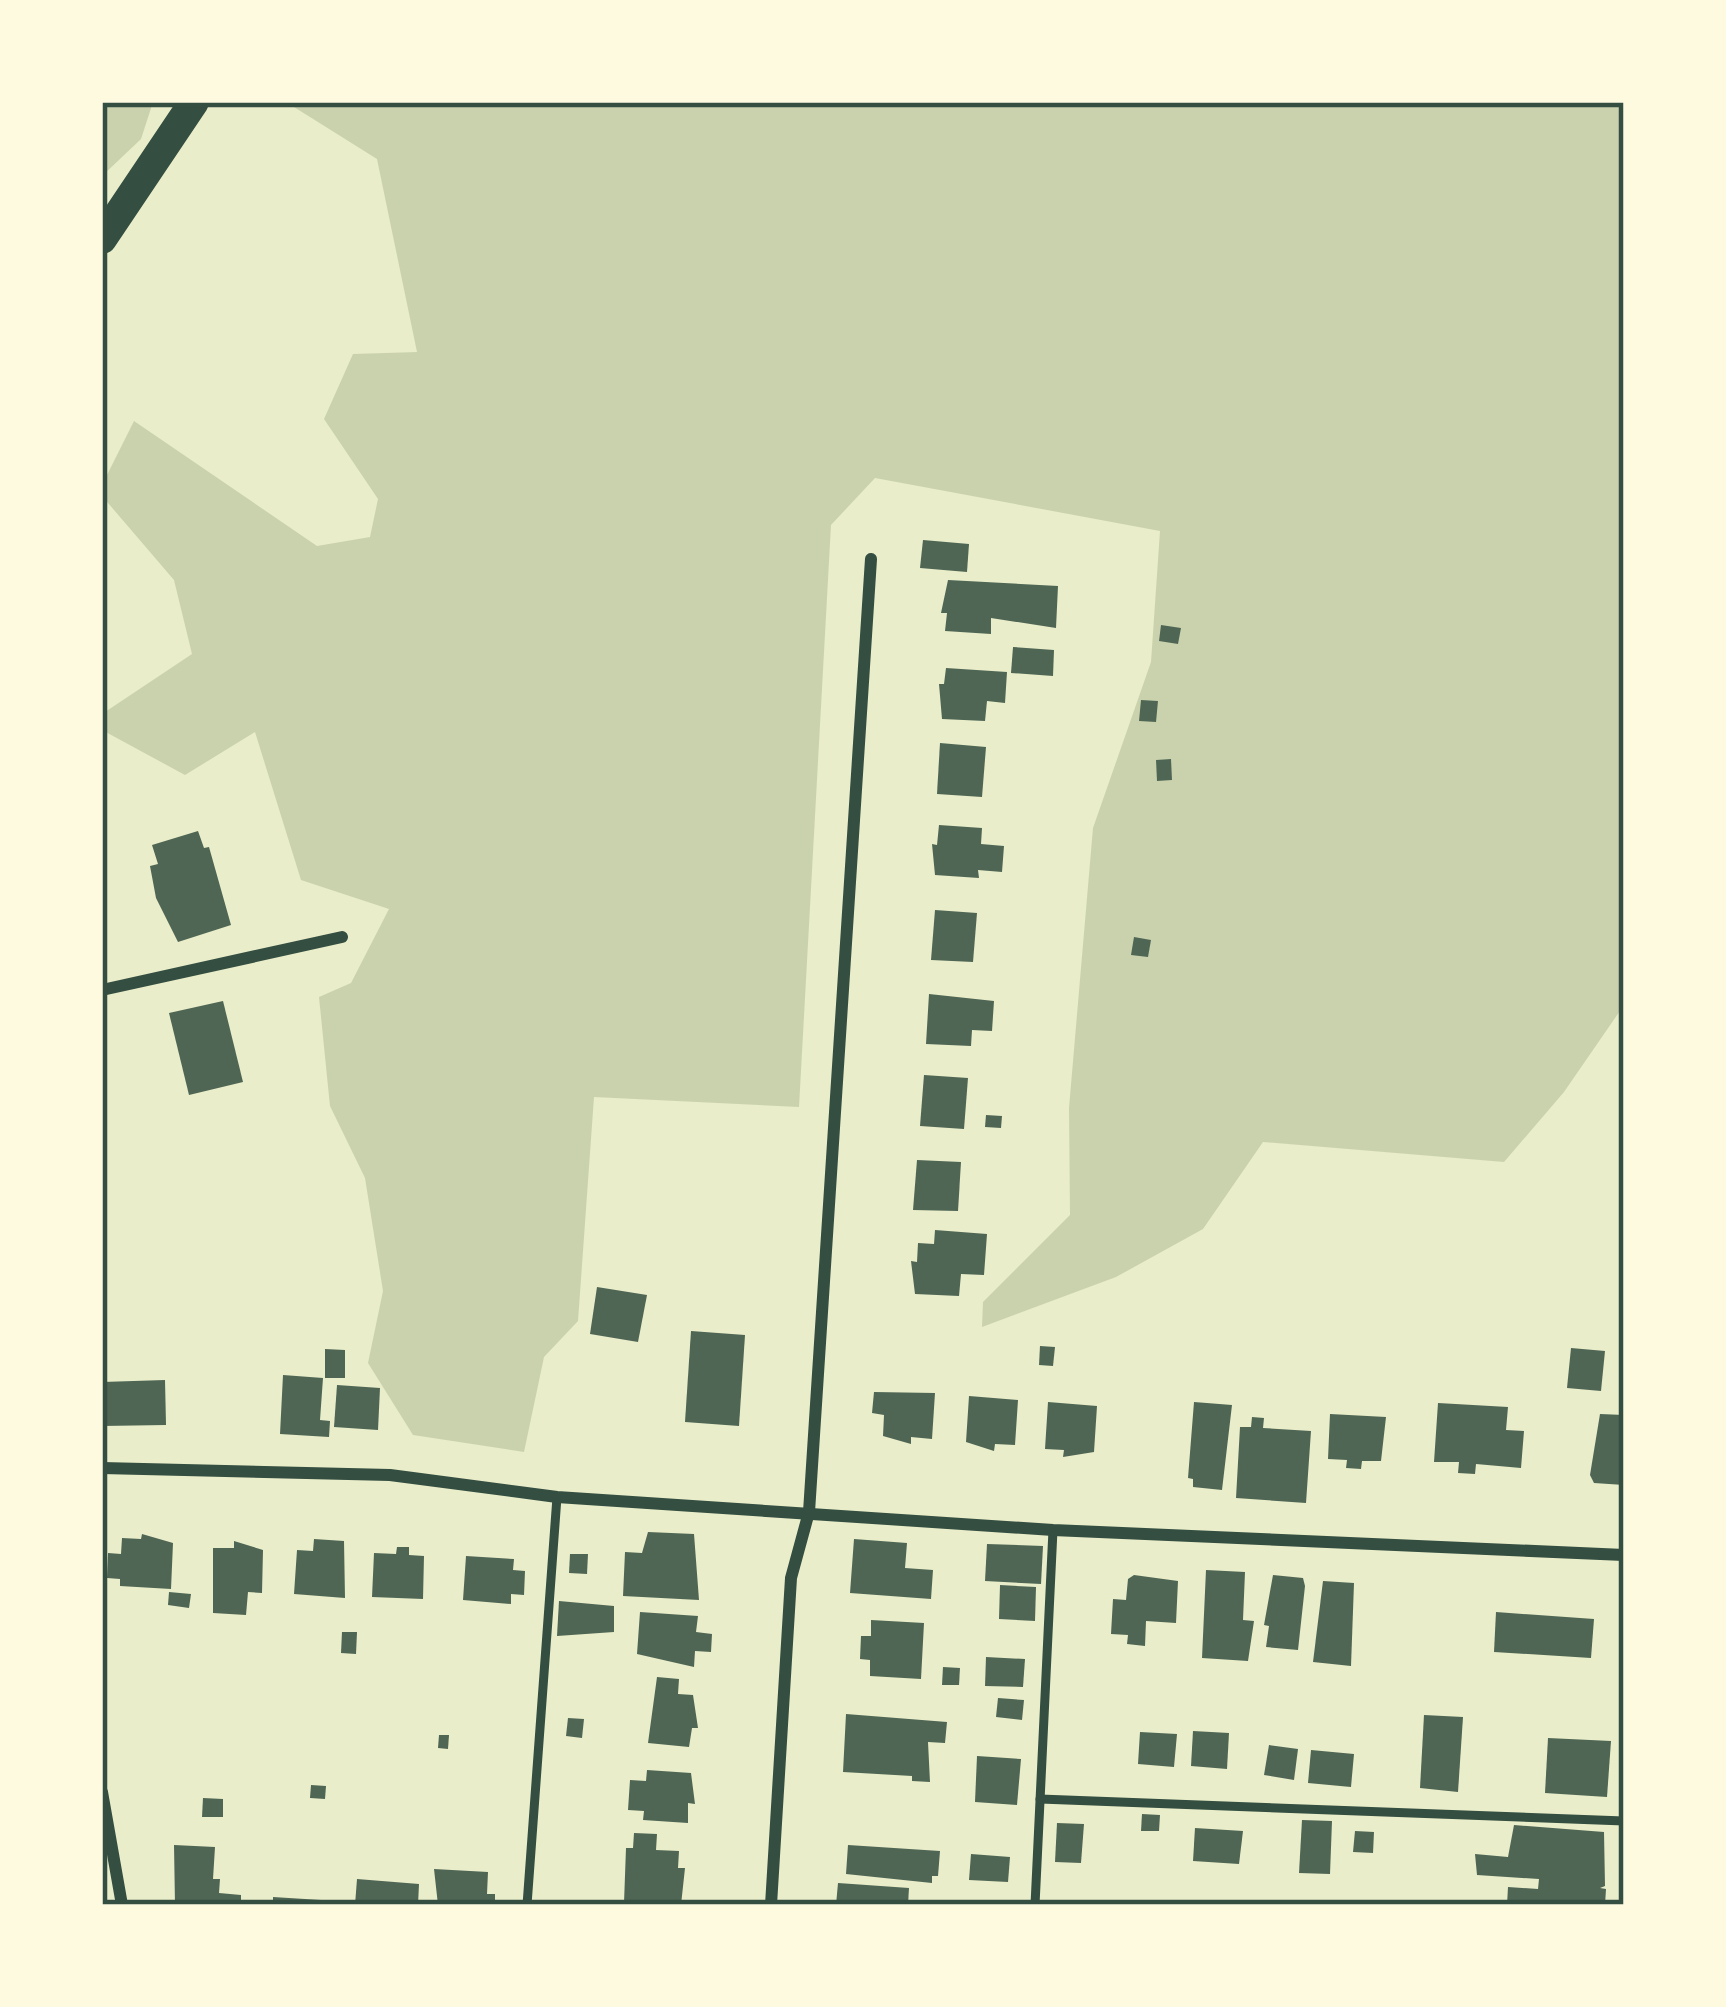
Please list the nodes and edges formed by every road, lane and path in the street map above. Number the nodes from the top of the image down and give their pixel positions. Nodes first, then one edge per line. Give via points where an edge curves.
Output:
1 (194, 102) edge
2 (102, 239) edge
3 (871, 559) dead end
4 (342, 937) dead end
5 (102, 990) edge
6 (102, 1468) edge
7 (557, 1497) junction
8 (808, 1512) junction
9 (1053, 1530) junction
10 (1624, 1555) edge
11 (102, 1792) edge
12 (1040, 1798) junction
13 (1624, 1821) edge
14 (122, 1905) edge
15 (527, 1905) edge
16 (770, 1905) edge
17 (1035, 1905) edge

1 - 2 main road
3 - 8 street
4 - 5 street
6 - 7 street via 390,1475
7 - 8 street
7 - 15 lane
8 - 9 street
8 - 16 street via 791,1578
9 - 10 street
9 - 12 lane
11 - 14 street
12 - 13 lane
12 - 17 lane

